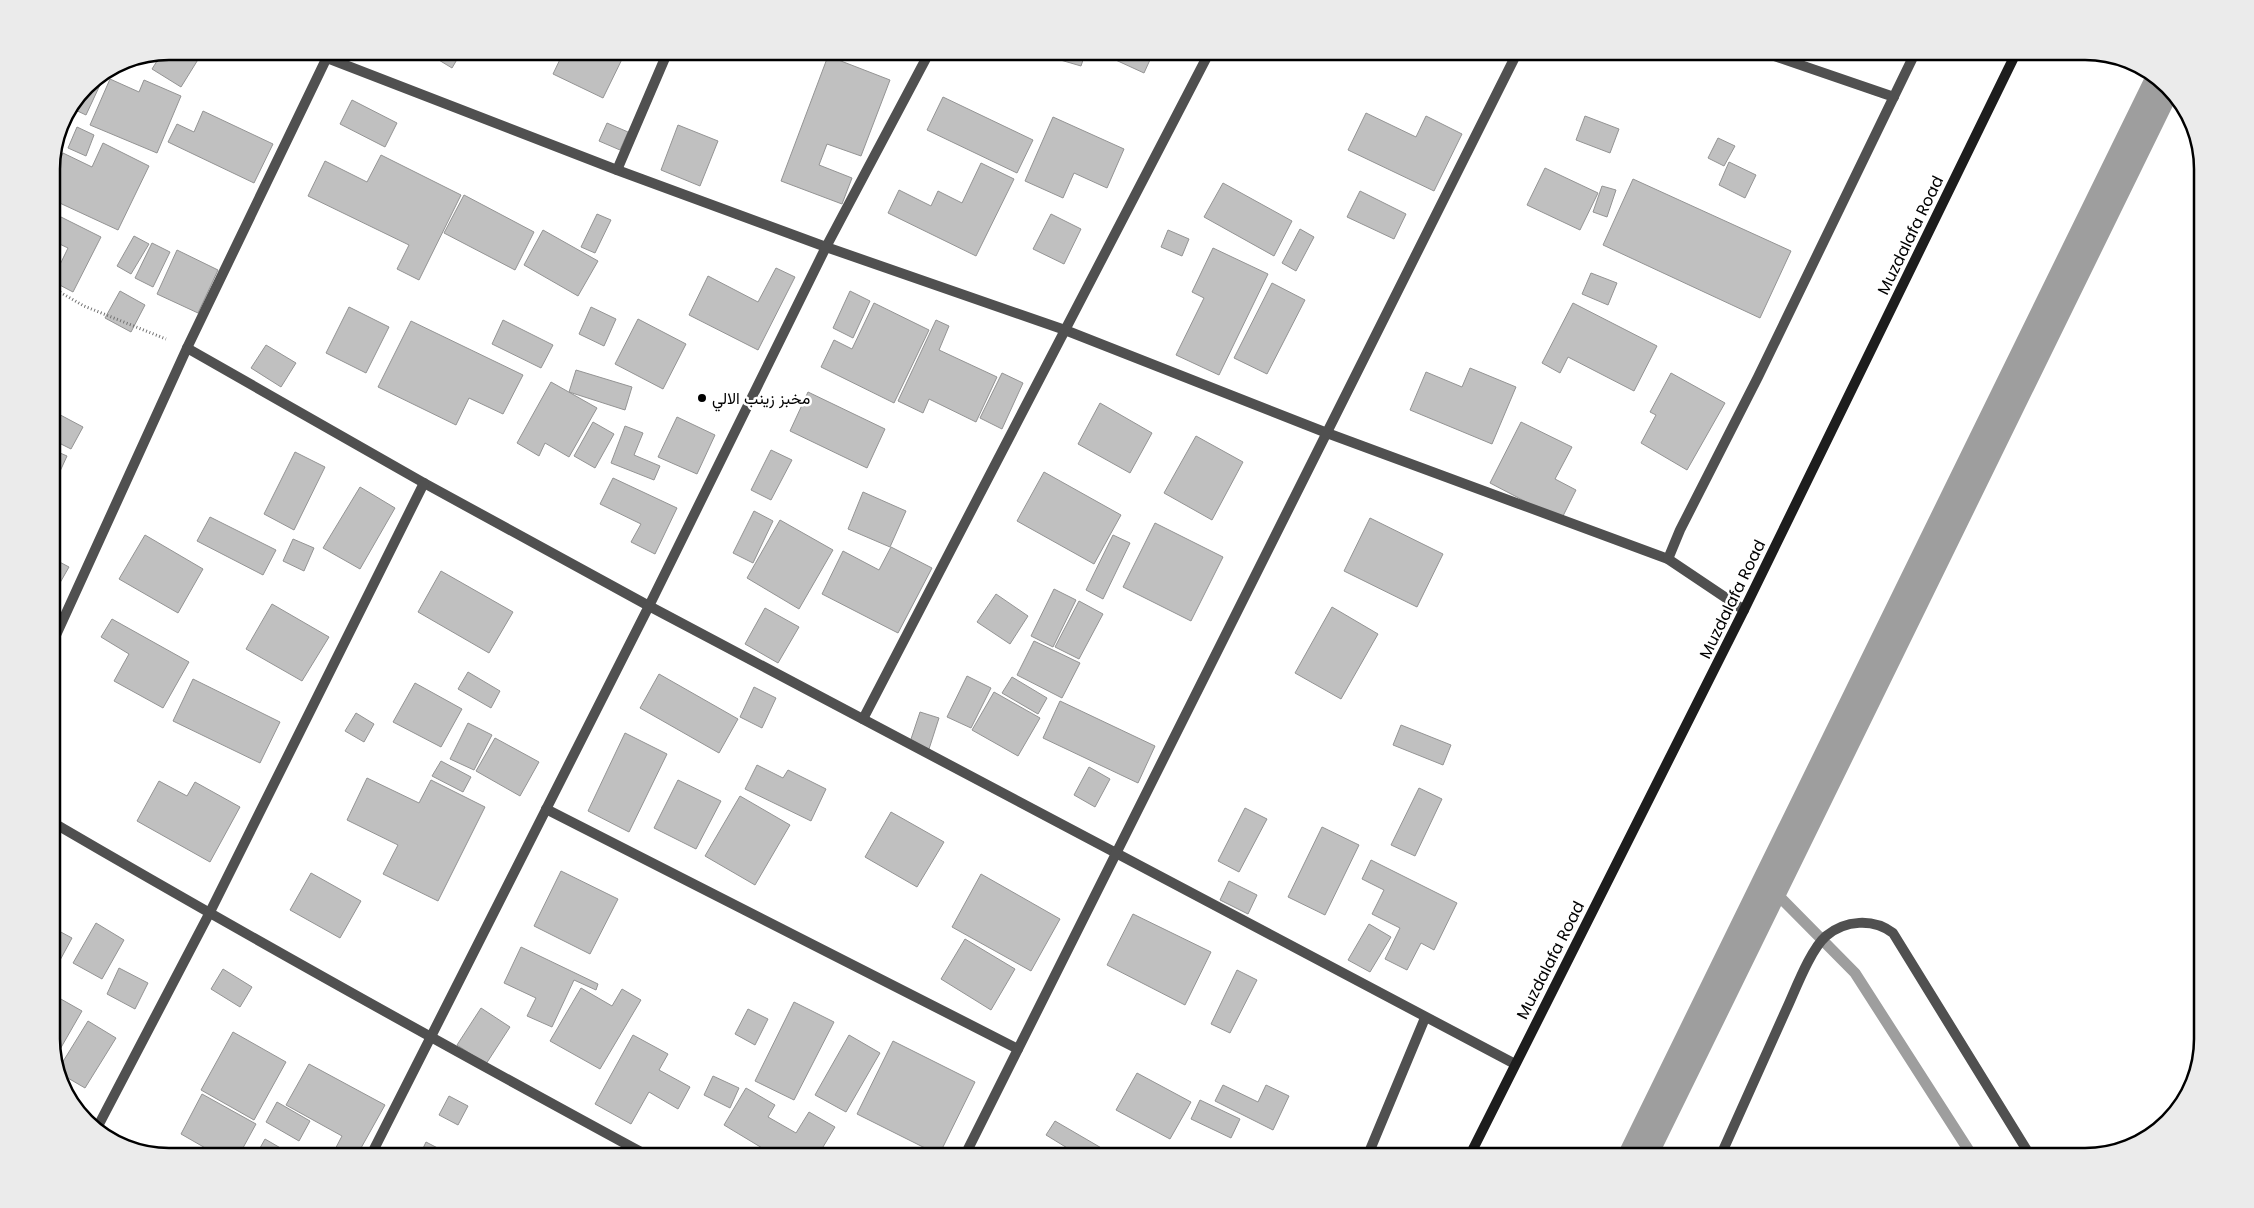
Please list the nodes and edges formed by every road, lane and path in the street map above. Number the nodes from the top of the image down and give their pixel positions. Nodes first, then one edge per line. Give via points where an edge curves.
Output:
1 (327, 60) edge
2 (342, 60) edge
3 (664, 60) edge
4 (925, 60) edge
5 (1205, 60) edge
6 (1513, 60) edge
7 (1786, 60) edge
8 (1912, 60) edge
9 (2013, 60) edge
10 (1894, 97) junction
11 (617, 170) junction
12 (826, 248) junction
13 (60, 292) edge
14 (1065, 330) junction
15 (187, 348) junction
16 (1326, 433) junction
17 (424, 482) junction
18 (1668, 558) junction
19 (649, 606) junction
20 (1744, 610) junction
21 (60, 626) edge
22 (864, 719) junction
23 (546, 809) junction
24 (60, 827) edge
25 (1117, 853) junction
26 (209, 914) junction
27 (1425, 1018) junction
28 (431, 1038) junction
29 (1018, 1049) junction
30 (1515, 1064) junction
31 (100, 1123) edge
32 (375, 1148) edge
33 (633, 1148) edge
34 (968, 1148) edge
35 (1371, 1148) edge
36 (1473, 1148) edge
37 (1724, 1148) edge
38 (2025, 1148) edge

1 - 15 street
2 - 11 street
3 - 11 street
4 - 12 street
5 - 14 street
6 - 16 street
7 - 10 street
8 - 10 street
9 - 20 street, Muzdalafa Road
10 - 18 street
11 - 12 street
12 - 14 street
12 - 19 street
13 - 15 path via 84,306
14 - 16 street
14 - 22 street
15 - 17 street
15 - 21 street
16 - 18 street
16 - 25 street
17 - 19 street
17 - 26 street
18 - 20 street
19 - 22 street
19 - 23 street
20 - 30 street, Muzdalafa Road
22 - 25 street
23 - 28 street
23 - 29 street
24 - 26 street
25 - 27 street
25 - 29 street
26 - 28 street
26 - 31 street
27 - 30 street
27 - 35 street
28 - 32 street
28 - 33 street
29 - 34 street
30 - 36 street, Muzdalafa Road
37 - 38 street via 1816,948 1836,930 1872,922 1893,933

